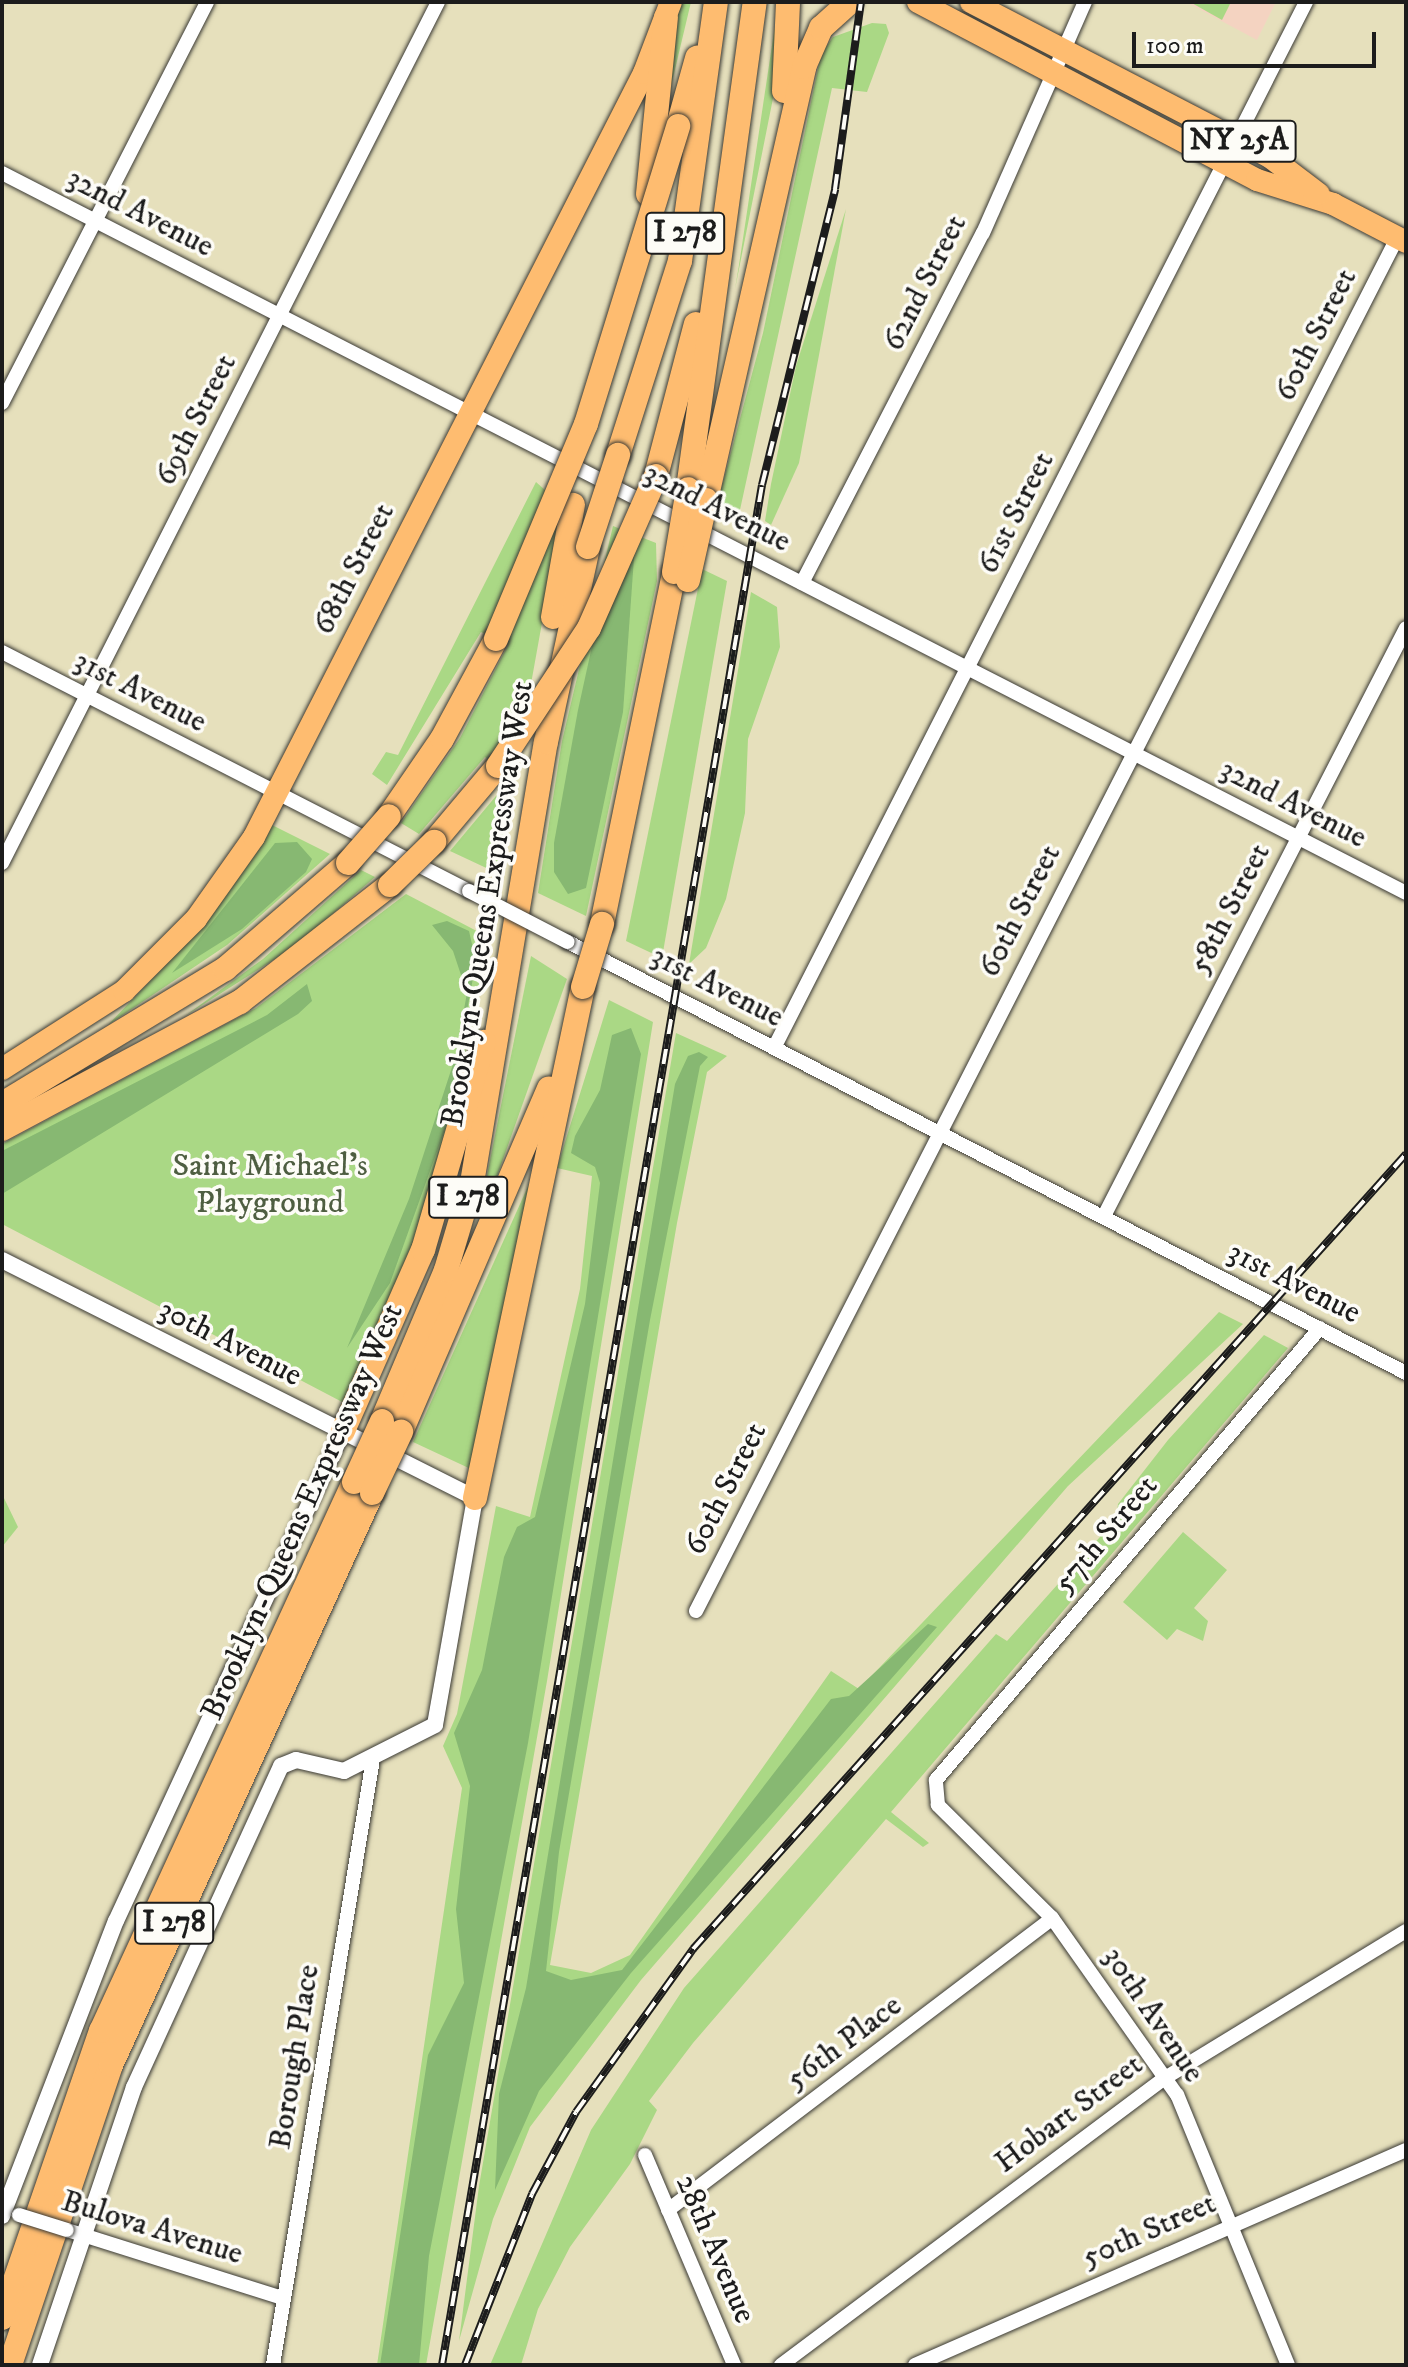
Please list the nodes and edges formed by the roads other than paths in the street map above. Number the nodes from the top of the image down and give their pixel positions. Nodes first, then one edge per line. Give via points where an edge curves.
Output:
1 (207, 2) edge
2 (438, 2) edge
3 (715, 2) edge
4 (755, 2) edge
5 (788, 2) edge
6 (850, 2) edge
7 (918, 2) edge
8 (971, 2) edge
9 (1085, 2) edge
10 (1306, 2) edge
11 (668, 7) edge
12 (1063, 52) junction
13 (1054, 76) junction
14 (1235, 139) junction
15 (1223, 163) junction
16 (2, 173) edge
17 (777, 181) junction
18 (1333, 204) junction
19 (722, 217) junction
20 (95, 221) junction
21 (1402, 240) edge
22 (280, 316) junction
23 (606, 369) junction
24 (2, 403) edge
25 (468, 412) junction
26 (697, 495) junction
27 (802, 583) junction
28 (1406, 628) edge
29 (2, 652) edge
30 (969, 669) junction
31 (87, 696) junction
32 (546, 742) junction
33 (1132, 752) junction
34 (277, 793) junction
35 (1299, 838) junction
36 (2, 863) edge
37 (1406, 893) edge
38 (512, 960) junction
39 (583, 987) junction
40 (774, 1048) junction
41 (2, 1069) edge
42 (2, 1104) edge
43 (2, 1129) edge
44 (938, 1132) junction
45 (1104, 1216) junction
46 (2, 1260) edge
47 (1320, 1328) junction
48 (1406, 1373) edge
49 (391, 1426) junction
50 (343, 1431) junction
51 (363, 1488) junction
52 (475, 1498) junction
53 (696, 1611) dead end
54 (373, 1759) junction
55 (936, 1780) joint
56 (1052, 1918) junction
57 (1406, 1931) edge
58 (1165, 2078) junction
59 (1406, 2150) edge
60 (645, 2155) dead end
61 (668, 2210) junction
62 (8, 2214) edge
63 (1229, 2227) junction
64 (74, 2233) junction
65 (283, 2298) junction
66 (2, 2318) edge
67 (10, 2365) edge
68 (40, 2365) edge
69 (273, 2365) edge
70 (734, 2365) edge
71 (781, 2365) edge
72 (915, 2365) edge
73 (1288, 2365) edge

1 - 20 street
2 - 22 street, 69th Street
3 - 23 highway, bridge
3 - 32 highway, Brooklyn-Queens Expressway West / I 278, bridge via 680,261 588,547
4 - 19 highway, I 278
5 - 17 highway
6 - 17 highway via 808,52
7 - 13 main road, NY 25A
8 - 12 main road, NY 25A
9 - 12 street, 62nd Street
10 - 14 street, 61st Street
11 - 23 highway via 653,172
11 - 25 main road, 68th Street
12 - 13 street, 62nd Street
12 - 14 main road, NY 25A
13 - 15 main road, NY 25A
13 - 27 street, 62nd Street via 983,233
14 - 15 street, 61st Street
14 - 18 main road, NY 25A
15 - 18 main road, NY 25A
15 - 30 street, 61st Street
16 - 20 street, 32nd Avenue
17 - 26 highway
18 - 21 main road, NY 25A
19 - 26 highway, Brooklyn-Queens Expressway West / I 278
19 - 43 highway, bridge via 656,476 589,628 498,766 390,885 240,1002
20 - 22 street, 32nd Avenue
20 - 24 street
21 - 33 street, 60th Street
22 - 25 street, 32nd Avenue
22 - 31 street, 69th Street
23 - 32 highway via 573,505 550,634
23 - 42 highway, bridge via 496,639 442,739 389,816 348,863 214,977
25 - 27 street, 32nd Avenue
25 - 34 main road, 68th Street
26 - 39 highway, Brooklyn-Queens Expressway West / I 278, bridge via 650,717
27 - 30 street, 32nd Avenue
28 - 35 street, 58th Street
29 - 31 street, 31st Avenue
30 - 33 street, 32nd Avenue
30 - 40 street, 61st Street
31 - 34 street, 31st Avenue
31 - 36 street, 69th Street
32 - 38 highway, Brooklyn-Queens Expressway West / I 278
33 - 35 street, 32nd Avenue
33 - 44 street, 60th Street
34 - 40 street, 31st Avenue, bridge
34 - 41 main road, 68th Street via 223,884 162,956 87,1019
35 - 37 street, 32nd Avenue
35 - 45 street, 58th Street
38 - 49 highway, Brooklyn-Queens Expressway West / I 278 via 464,1212
38 - 50 highway via 423,1250
39 - 49 highway, Brooklyn-Queens Expressway West / I 278 via 514,1179
39 - 52 highway
40 - 44 street, 31st Avenue
44 - 45 street, 31st Avenue
44 - 53 street, 60th Street
45 - 47 street, 31st Avenue
46 - 50 street, 30th Avenue
47 - 48 street, 31st Avenue
47 - 55 street, 57th Street
49 - 51 highway, Brooklyn-Queens Expressway West / I 278, bridge
50 - 52 street, 30th Avenue
50 - 62 street, Brooklyn-Queens Expressway West via 116,1921
51 - 66 highway, Brooklyn-Queens Expressway West / I 278 via 101,2031
51 - 67 highway, Brooklyn-Queens Expressway West / I 278 via 111,2065
52 - 54 street via 435,1725
54 - 64 street via 344,1771 307,1761 281,1766 134,2087
54 - 65 street, Borough Place
55 - 56 street, 30th Avenue via 938,1805
56 - 58 street, 30th Avenue
56 - 61 street, 56th Place
57 - 58 street, Hobart Street
58 - 63 street, 30th Avenue
58 - 71 street, Hobart Street
59 - 63 street, 50th Street
60 - 61 street, 28th Avenue
61 - 70 street, 28th Avenue
62 - 64 street, Bulova Avenue, bridge
63 - 72 street, 50th Street
63 - 73 street, 30th Avenue
64 - 65 street, Bulova Avenue
64 - 68 street
65 - 69 street, Borough Place

